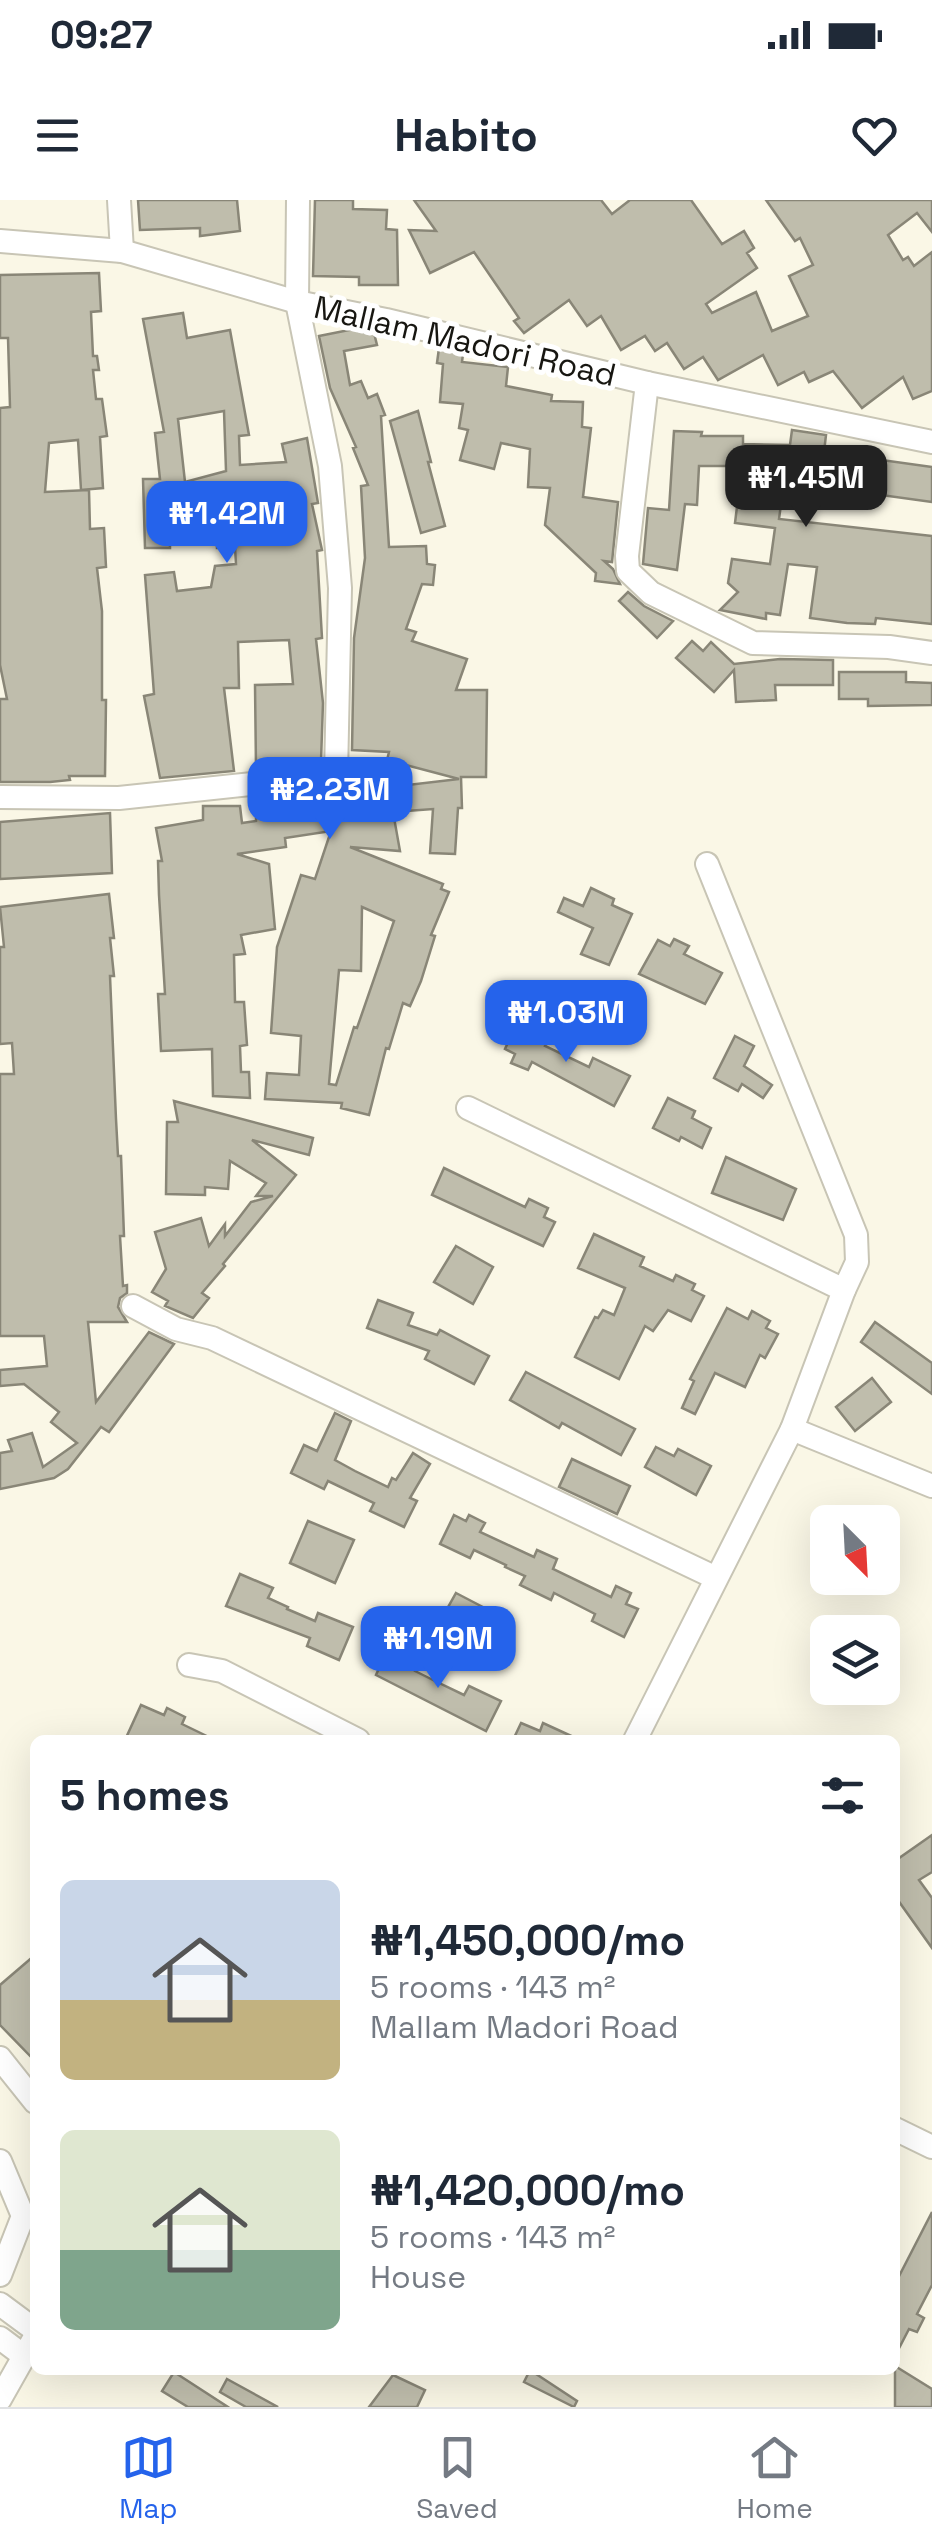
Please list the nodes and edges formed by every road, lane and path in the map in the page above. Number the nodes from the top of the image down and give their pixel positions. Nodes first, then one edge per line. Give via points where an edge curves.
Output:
1 (120, 200) edge
2 (298, 200) edge
3 (0, 242) edge
4 (122, 251) junction
5 (298, 302) junction
6 (646, 382) junction
7 (932, 442) edge
8 (932, 653) edge
9 (0, 797) edge
10 (708, 864) dead end
11 (468, 1108) dead end
12 (844, 1290) junction
13 (133, 1306) dead end
14 (792, 1429) junction
15 (932, 1486) edge
16 (716, 1578) junction
17 (189, 1665) dead end
18 (348, 1735) edge
19 (638, 1735) edge
20 (0, 2058) edge
21 (30, 2096) edge
22 (900, 2132) edge
23 (932, 2147) edge
24 (0, 2161) edge
25 (0, 2275) edge
26 (0, 2304) edge
27 (0, 2338) edge
28 (30, 2340) edge
29 (30, 2341) edge
30 (30, 2343) edge
31 (0, 2399) edge

1 - 4 street
2 - 5 street
3 - 4 street, Mallam Madori Road
4 - 5 street, Mallam Madori Road
5 - 6 street, Mallam Madori Road
5 - 9 street via 330,466 340,588 336,776 119,798
6 - 7 street, Mallam Madori Road
6 - 8 street via 627,556 628,571 651,593 753,643
10 - 12 street via 856,1235 858,1262
11 - 12 street
12 - 14 street
13 - 16 street
14 - 15 street
14 - 16 street
16 - 19 street
17 - 18 street via 222,1672
20 - 21 street
22 - 23 street
24 - 25 street via 23,2216
26 - 28 street
27 - 29 street
30 - 31 street

